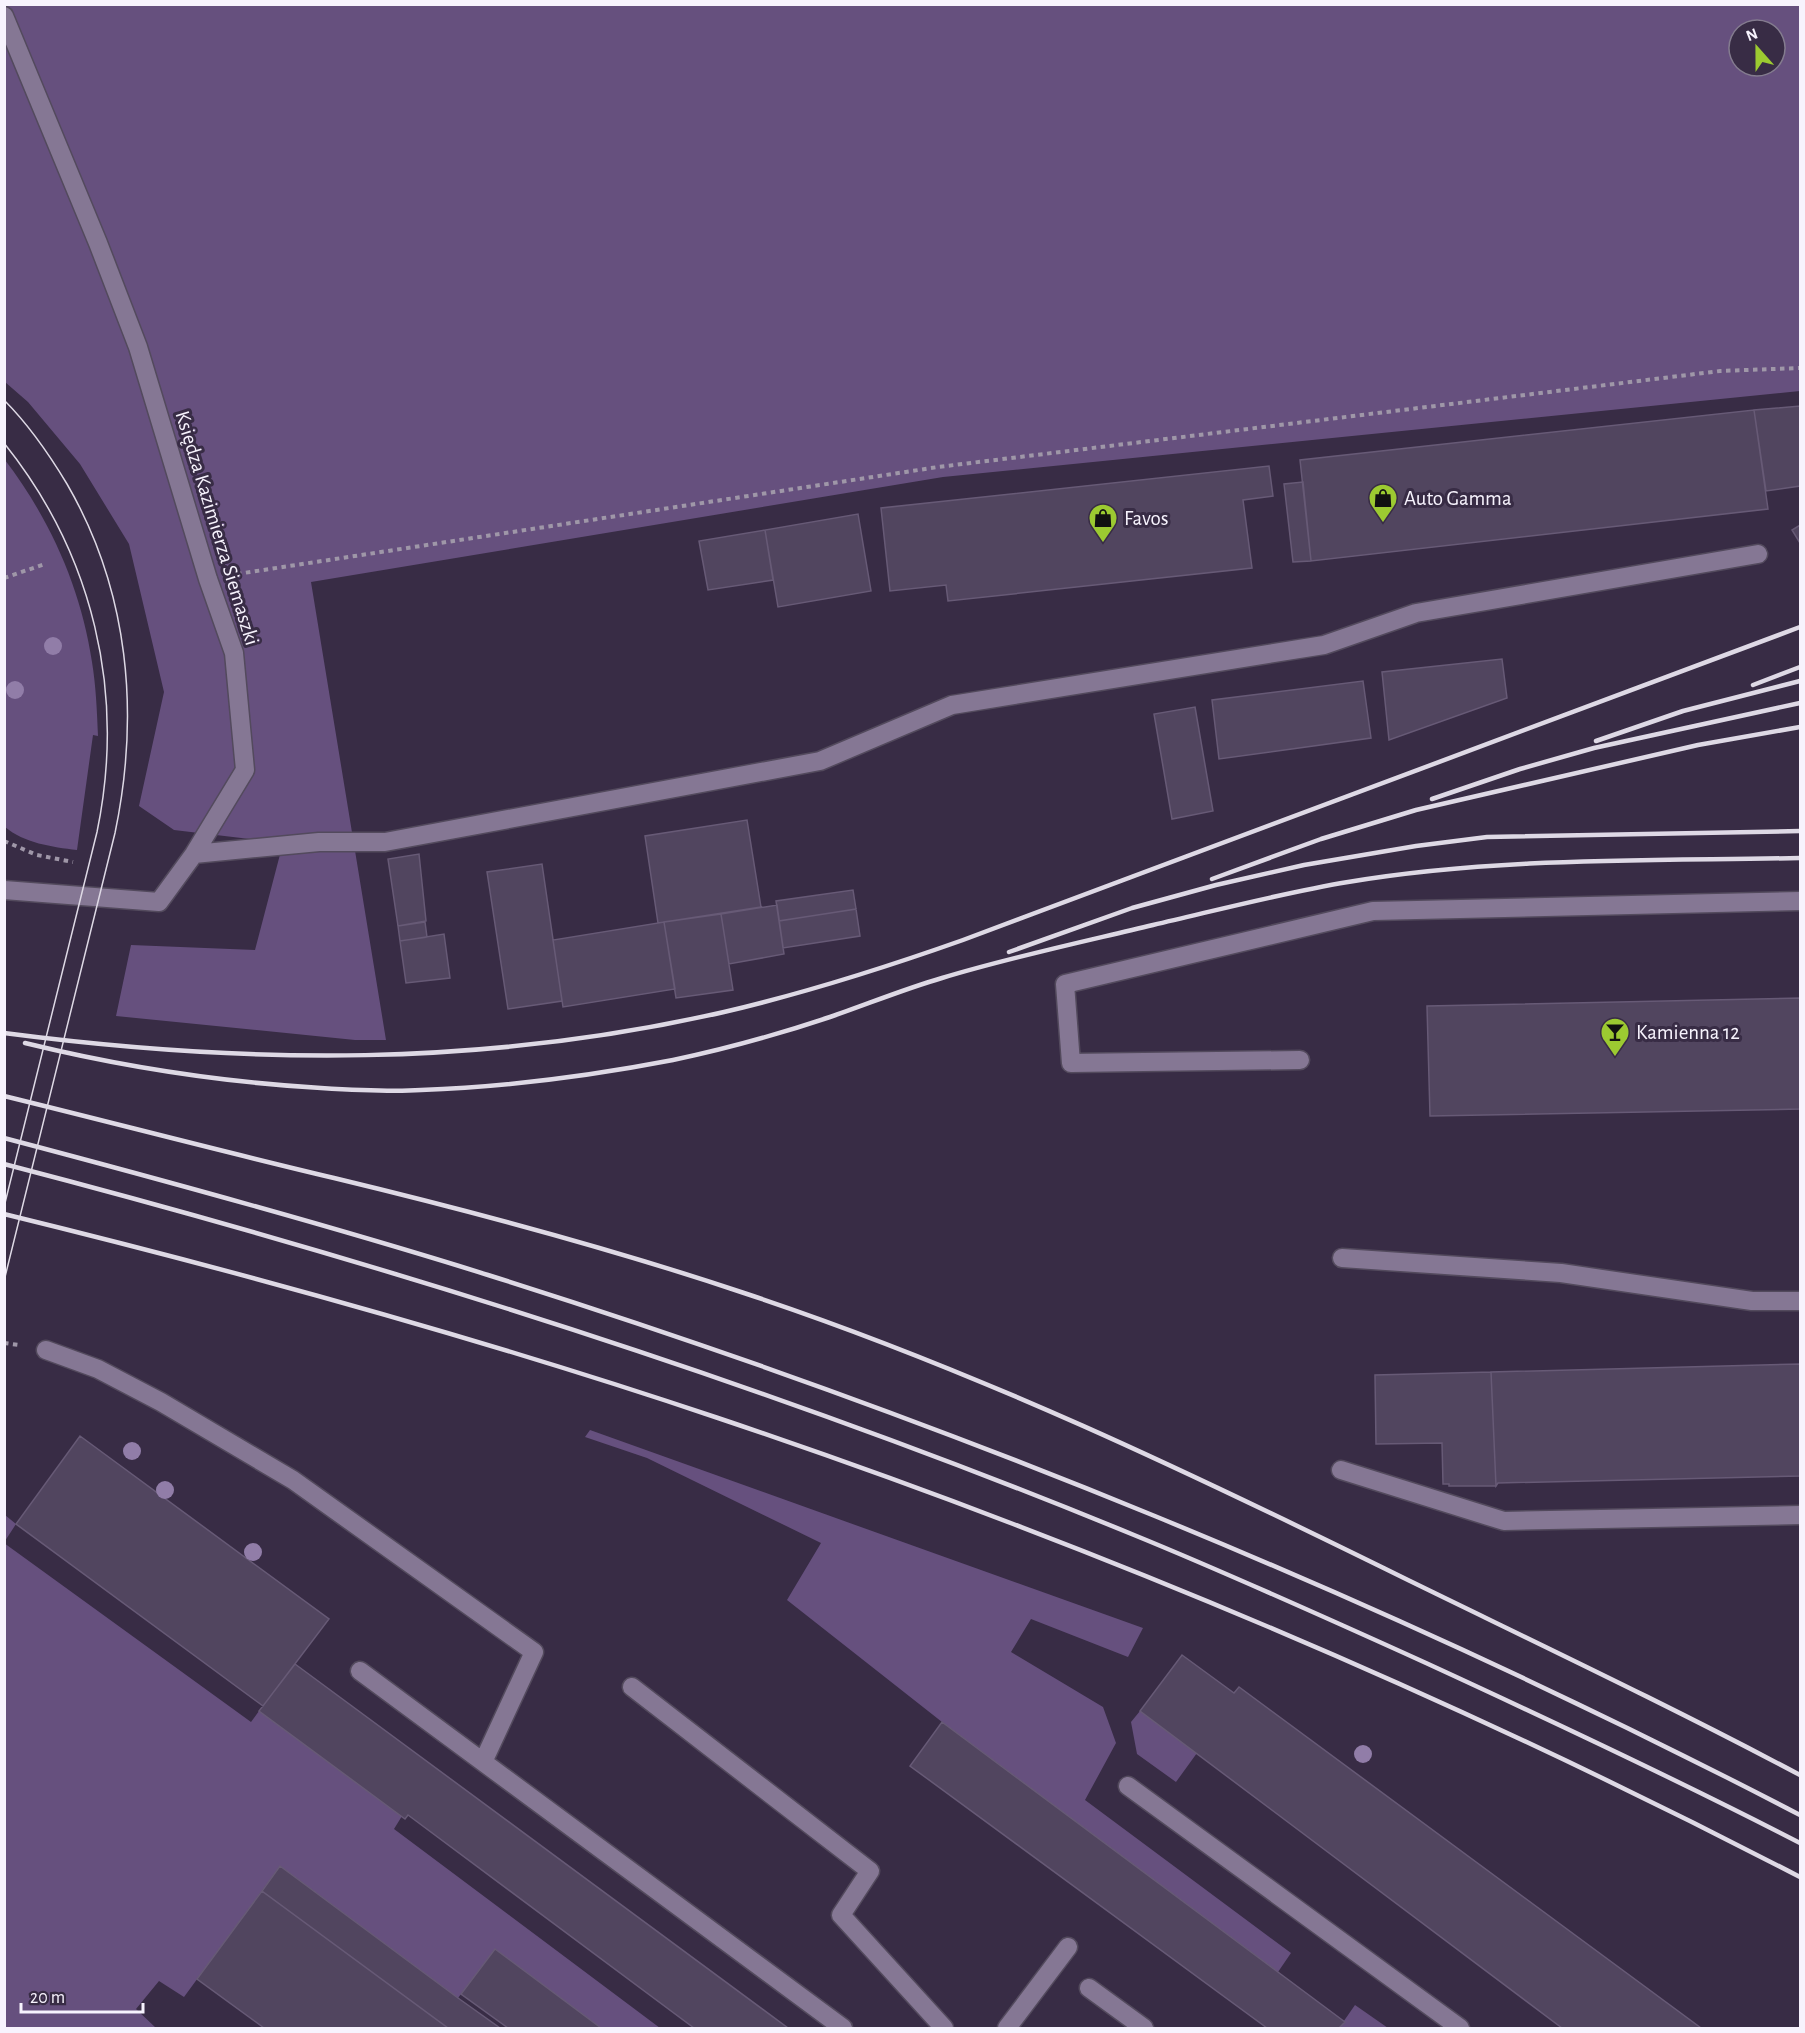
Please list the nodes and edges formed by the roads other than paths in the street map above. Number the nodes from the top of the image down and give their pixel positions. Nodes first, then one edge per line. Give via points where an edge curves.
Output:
1 (4, 16) edge
2 (1758, 554) dead end
3 (194, 854) junction
4 (4, 890) edge
5 (1800, 901) edge
6 (1300, 1060) dead end
7 (1342, 1258) dead end
8 (1800, 1301) edge
9 (46, 1350) dead end
10 (1341, 1470) dead end
11 (1800, 1515) edge
12 (360, 1671) dead end
13 (632, 1687) dead end
14 (483, 1762) junction
15 (1128, 1786) dead end
16 (1068, 1947) dead end
17 (1089, 1988) dead end
18 (843, 2028) edge
19 (944, 2028) edge
20 (1007, 2028) edge
21 (1144, 2028) edge
22 (1460, 2028) edge

1 - 3 lane, Księdza Kazimierza Siemaszki via 138,347 234,653 244,770
2 - 3 lane via 1416,613 1324,645 952,705 820,761 385,842 319,842
3 - 4 lane, Księdza Kazimierza Siemaszki via 159,902
5 - 6 lane via 1373,911 1065,984 1071,1063
7 - 8 lane via 1561,1273 1752,1301
9 - 14 lane via 98,1368 293,1479 534,1652
10 - 11 lane via 1504,1521
12 - 14 lane
13 - 19 lane via 870,1871 842,1914
14 - 18 lane
15 - 22 lane
16 - 20 lane
17 - 21 lane

